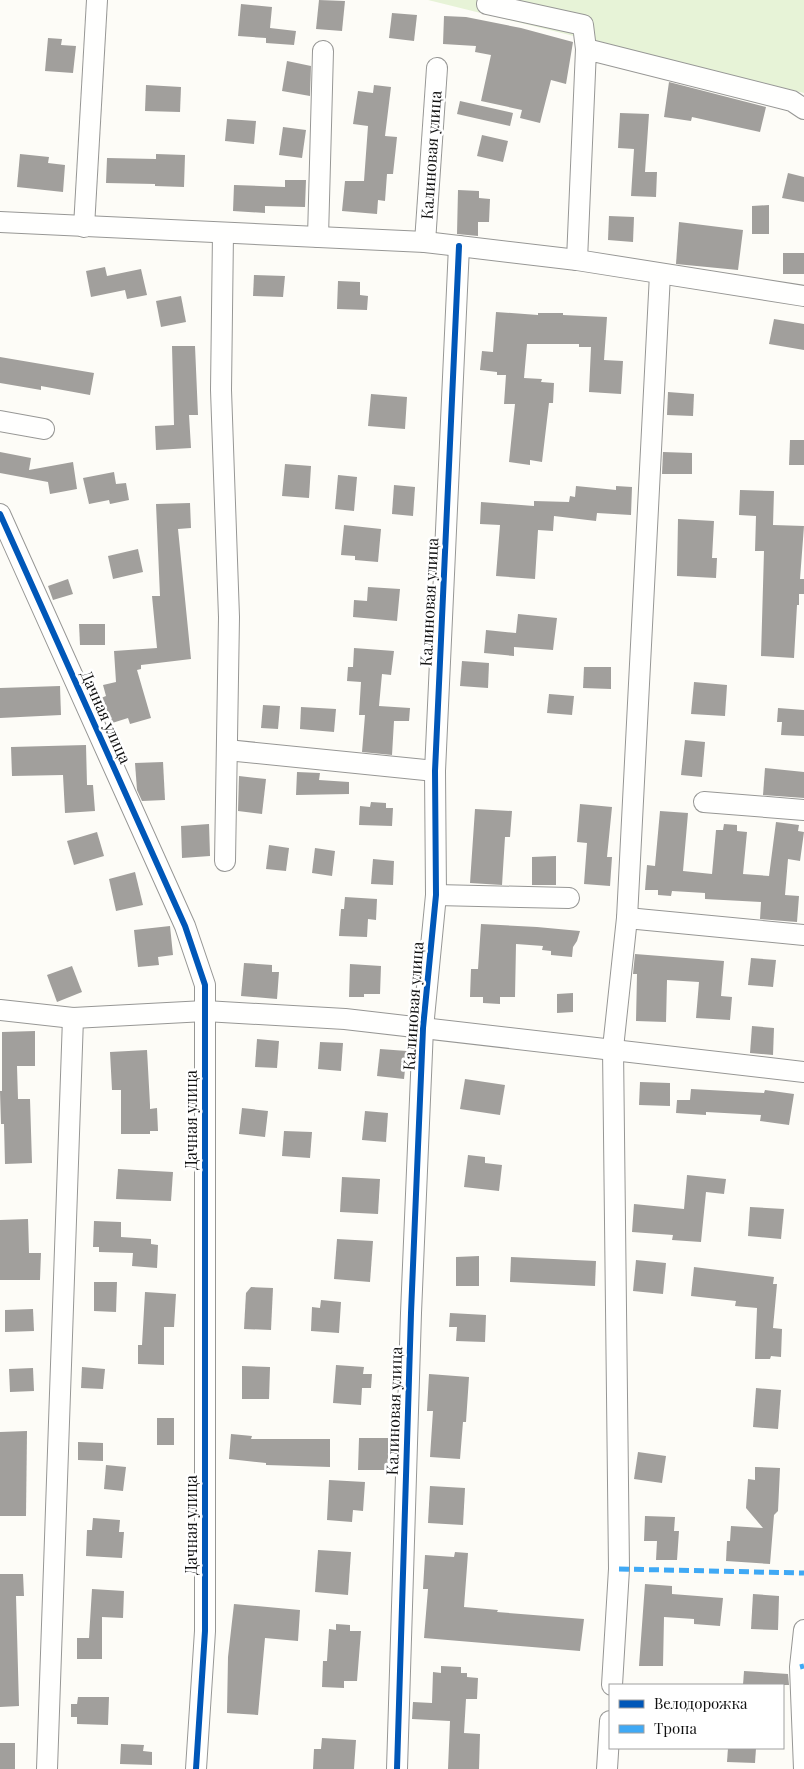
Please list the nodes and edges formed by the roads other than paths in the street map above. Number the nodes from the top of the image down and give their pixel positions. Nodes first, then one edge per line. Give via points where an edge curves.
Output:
1 (96, 0) edge
2 (487, 4) dead end
3 (586, 49) junction
4 (323, 52) dead end
5 (437, 68) dead end
6 (804, 109) edge
7 (0, 222) edge
8 (84, 227) junction
9 (223, 233) junction
10 (318, 237) junction
11 (426, 242) junction
12 (458, 246) junction
13 (577, 260) junction
14 (660, 274) junction
15 (804, 296) edge
16 (0, 421) edge
17 (44, 429) dead end
18 (0, 514) edge
19 (227, 750) junction
20 (435, 771) junction
21 (704, 802) dead end
22 (804, 810) edge
23 (225, 861) dead end
24 (436, 895) junction
25 (568, 898) dead end
26 (626, 918) junction
27 (804, 935) edge
28 (0, 1010) edge
29 (205, 1010) junction
30 (72, 1018) junction
31 (423, 1028) junction
32 (613, 1048) junction
33 (804, 1072) edge
34 (804, 1630) edge
35 (612, 1684) edge
36 (609, 1737) edge
37 (804, 1757) edge
38 (47, 1769) edge
39 (196, 1769) edge
40 (397, 1769) edge
41 (607, 1769) edge
42 (804, 1769) edge

1 - 8 street
2 - 3 street via 582,25
3 - 6 street via 792,101
3 - 13 street
4 - 10 street
5 - 11 street, Калиновая улица
7 - 8 street
8 - 9 street
9 - 10 street
9 - 19 street via 222,390 229,617
10 - 11 street
11 - 12 street
12 - 13 street
12 - 20 street, Калиновая улица
13 - 14 street
14 - 15 street
14 - 26 street
16 - 17 street
18 - 29 street, Дачная улица via 185,926 205,985
19 - 20 street
19 - 23 street
20 - 24 street, Калиновая улица
21 - 22 street
24 - 25 street
24 - 31 street, Калиновая улица
26 - 27 street
26 - 32 street
28 - 30 street
29 - 30 street
29 - 31 street via 345,1019
29 - 39 street, Дачная улица via 205,1631
30 - 38 street
31 - 32 street
31 - 40 street, Калиновая улица via 410,1314
32 - 33 street
32 - 35 street via 619,1569
34 - 37 street via 800,1667
36 - 41 street
37 - 42 street

